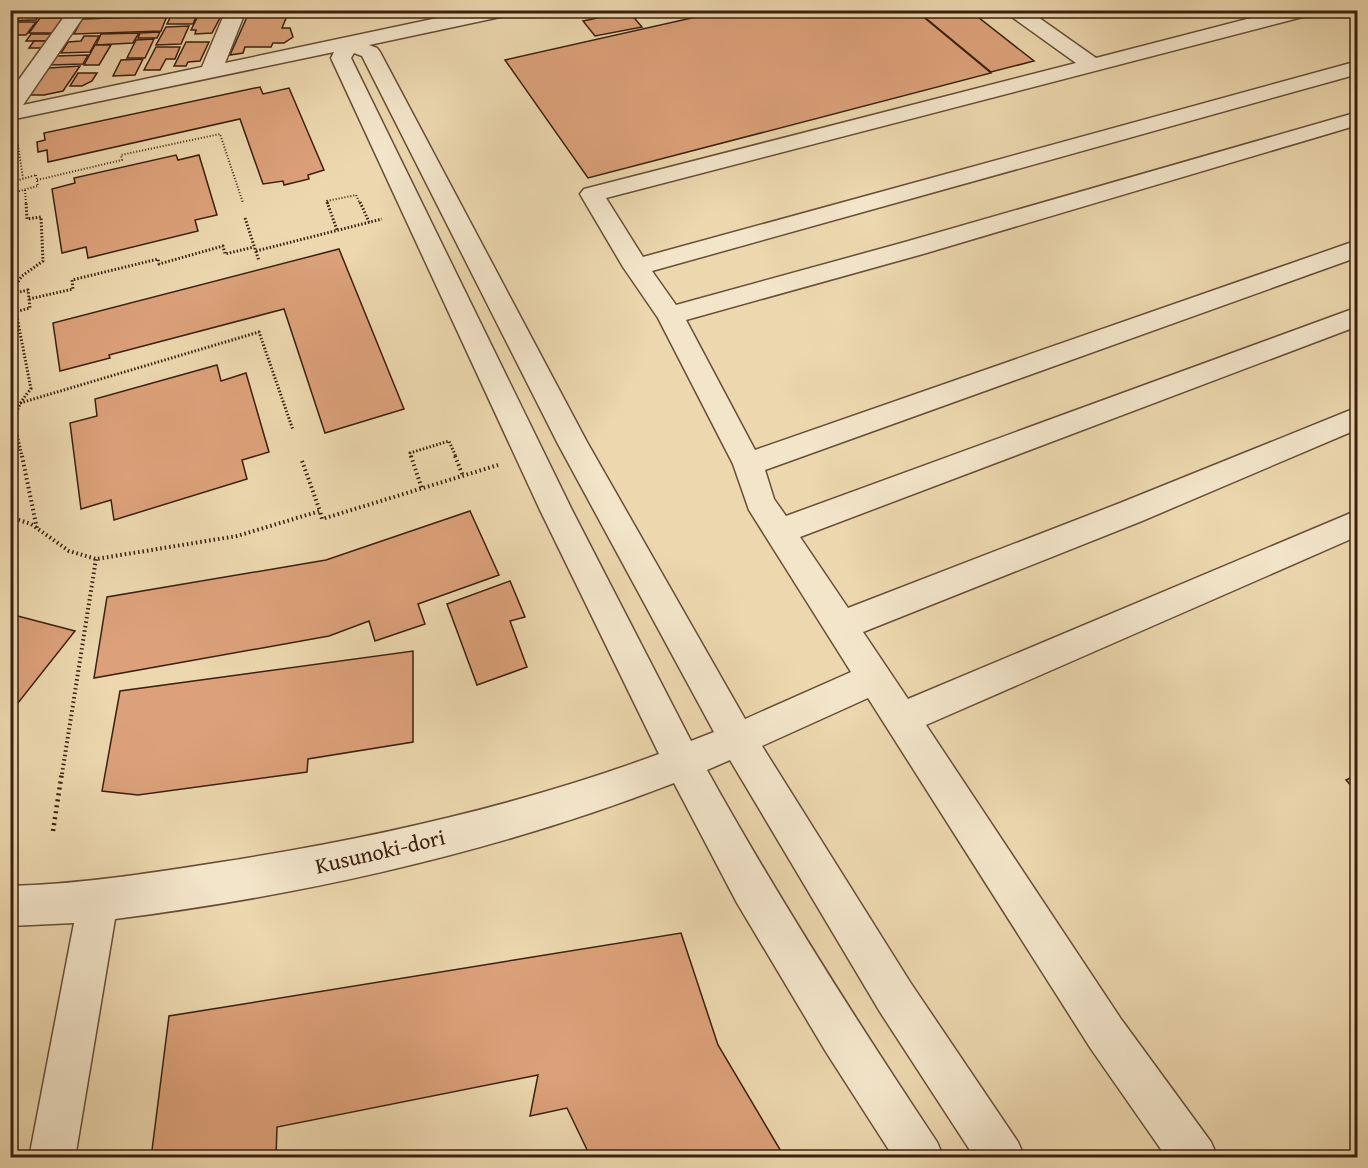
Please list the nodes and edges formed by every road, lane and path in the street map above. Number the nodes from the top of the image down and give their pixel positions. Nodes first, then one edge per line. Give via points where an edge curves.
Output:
1 (14, 10) edge
2 (79, 10) edge
3 (236, 10) edge
4 (506, 10) edge
5 (1032, 10) edge
6 (1307, 10) edge
7 (10, 14) edge
8 (349, 44) junction
9 (1093, 66) junction
10 (1358, 66) edge
11 (210, 73) junction
12 (10, 108) edge
13 (10, 114) edge
14 (1358, 118) edge
15 (16, 134) dead end
16 (23, 178) junction
17 (37, 180) junction
18 (11, 182) edge
19 (25, 190) junction
20 (243, 203) dead end
21 (245, 218) dead end
22 (383, 219) dead end
23 (369, 222) junction
24 (338, 230) junction
25 (1358, 248) edge
26 (255, 249) junction
27 (259, 261) dead end
28 (636, 267) junction
29 (10, 294) edge
30 (29, 299) junction
31 (16, 312) junction
32 (10, 313) edge
33 (670, 316) junction
34 (1358, 316) edge
35 (10, 406) edge
36 (16, 406) junction
37 (1358, 417) edge
38 (293, 430) dead end
39 (19, 446) junction
40 (10, 459) edge
41 (302, 462) dead end
42 (748, 464) junction
43 (499, 465) dead end
44 (463, 476) junction
45 (422, 489) junction
46 (320, 511) junction
47 (10, 517) edge
48 (1358, 522) edge
49 (38, 530) junction
50 (779, 532) junction
51 (96, 559) junction
52 (840, 626) junction
53 (874, 678) junction
54 (901, 719) junction
55 (737, 739) junction
56 (682, 761) junction
57 (53, 831) dead end
58 (98, 902) junction
59 (10, 906) edge
60 (52, 1158) edge
61 (921, 1158) edge
62 (1002, 1158) edge
63 (1195, 1158) edge

1 - 7 path
2 - 12 street
3 - 11 street
4 - 8 street
5 - 9 street via 1019,14
6 - 9 street
8 - 11 street
8 - 55 street via 370,52 573,444
8 - 56 street via 341,57 556,510
9 - 28 street via 592,194
10 - 28 street
11 - 13 street
14 - 33 street
15 - 16 path
16 - 17 path via 36,175
16 - 18 path
17 - 19 path via 38,186
17 - 20 path via 122,160 121,155 220,134
18 - 19 path via 12,193
19 - 29 path via 27,219 40,217 43,261 22,276
21 - 26 path
22 - 23 path
23 - 24 path
23 - 24 path via 356,195 327,201
24 - 26 path
25 - 42 street
26 - 27 path
26 - 30 path via 225,254 223,246 159,264 158,259 72,280 73,289
28 - 33 street
29 - 30 path via 28,290
30 - 31 path via 30,308
31 - 32 path
31 - 36 path via 31,388
33 - 42 street
34 - 50 street
35 - 36 path
36 - 38 path via 258,332
36 - 39 path via 13,422
37 - 52 street via 1131,512
39 - 40 path
39 - 49 path
41 - 46 path
42 - 50 street via 760,502
43 - 44 path
44 - 45 path
44 - 45 path via 449,441 410,453
45 - 46 path via 322,519
46 - 51 path via 237,536
47 - 49 path
48 - 54 street
49 - 51 path via 69,550
50 - 52 street
51 - 57 path
52 - 53 street
53 - 54 street
53 - 55 street, Kusunoki-dori
54 - 63 street via 1106,1034
55 - 56 street, Kusunoki-dori
55 - 62 street via 895,997
56 - 58 street, Kusunoki-dori via 620,786 521,817 341,861
56 - 61 street via 751,890
58 - 59 street, Kusunoki-dori
58 - 60 street

